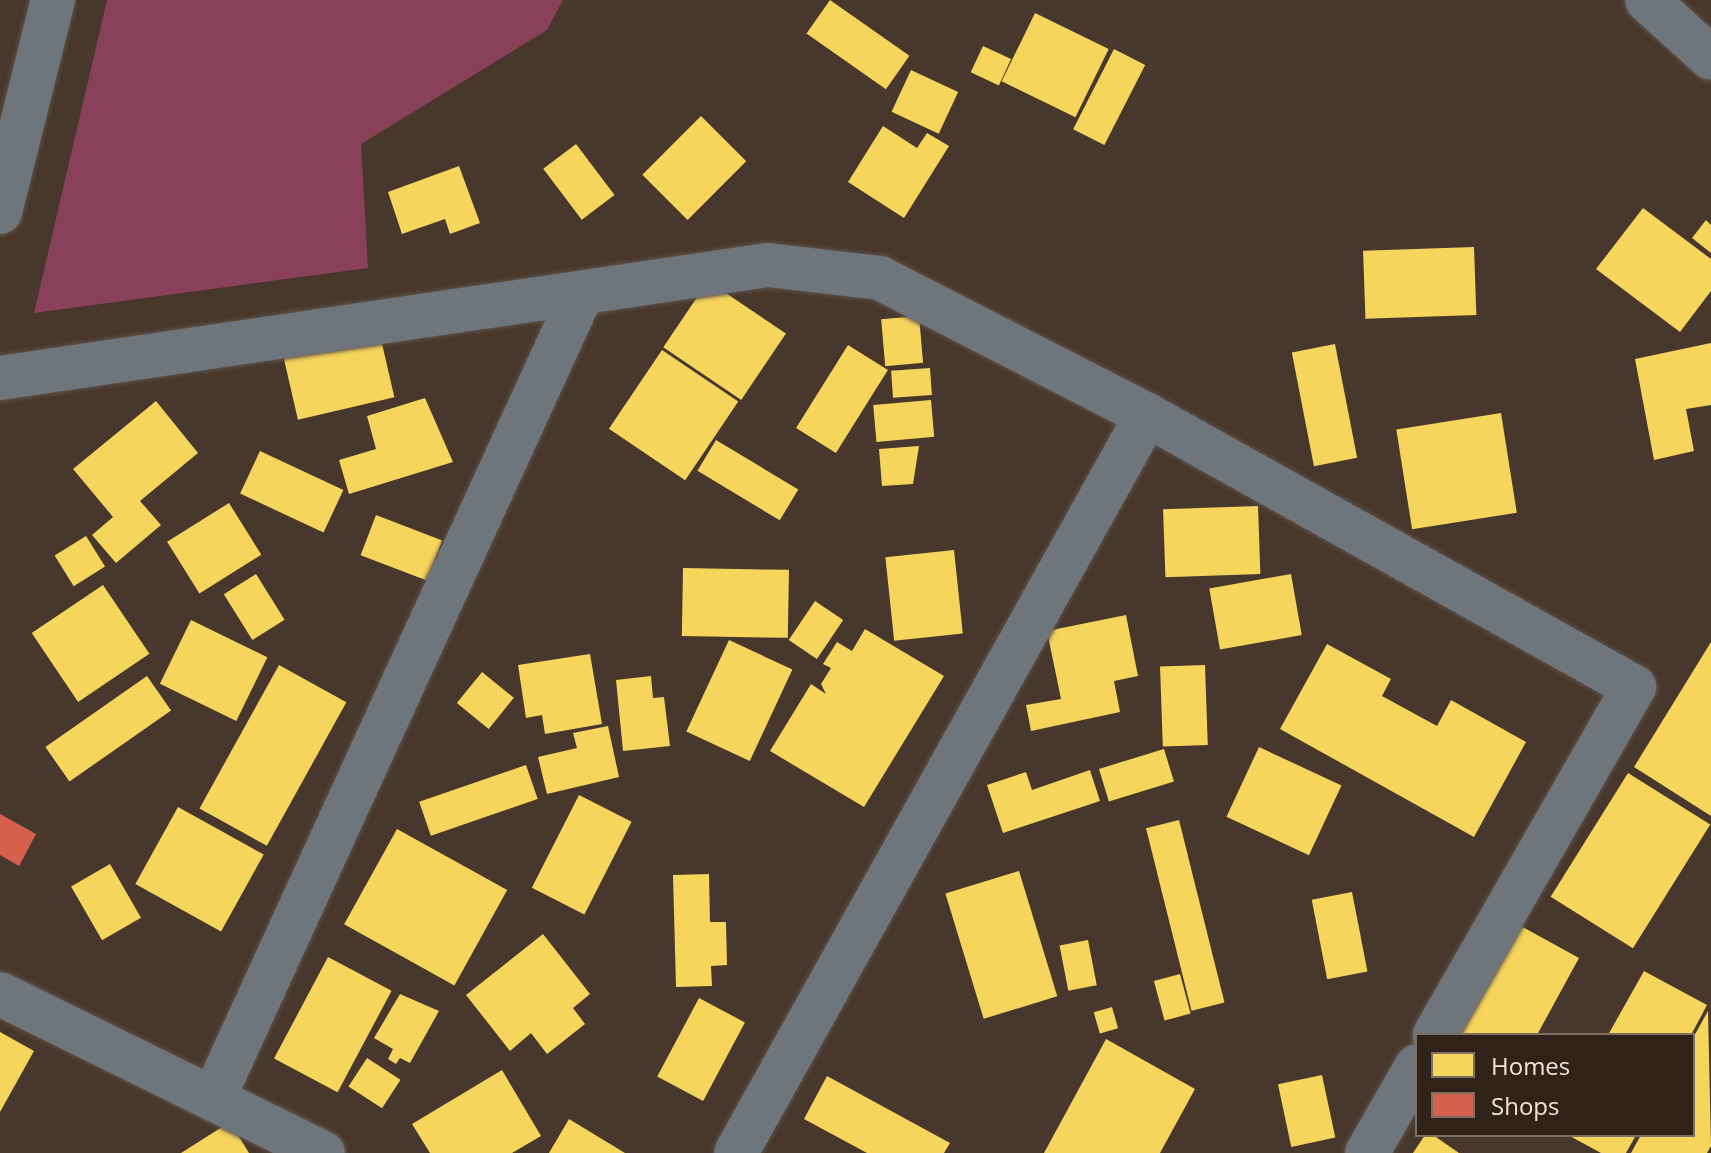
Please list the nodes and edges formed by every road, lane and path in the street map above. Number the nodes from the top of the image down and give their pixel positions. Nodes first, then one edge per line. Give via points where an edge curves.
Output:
1 (53, 0) edge
2 (1647, 0) edge
3 (1711, 58) edge
4 (0, 212) edge
5 (580, 297) junction
6 (0, 378) edge
7 (1147, 415) junction
8 (0, 994) edge
9 (1436, 1033) edge
10 (1415, 1069) edge
11 (213, 1099) junction
12 (323, 1153) edge
13 (736, 1153) edge
14 (1367, 1153) edge

1 - 4 street
2 - 3 street
5 - 6 street
5 - 7 street via 768,265 880,278
5 - 11 street
7 - 9 street via 1634,687
7 - 13 street
8 - 11 street
10 - 14 street
11 - 12 street

